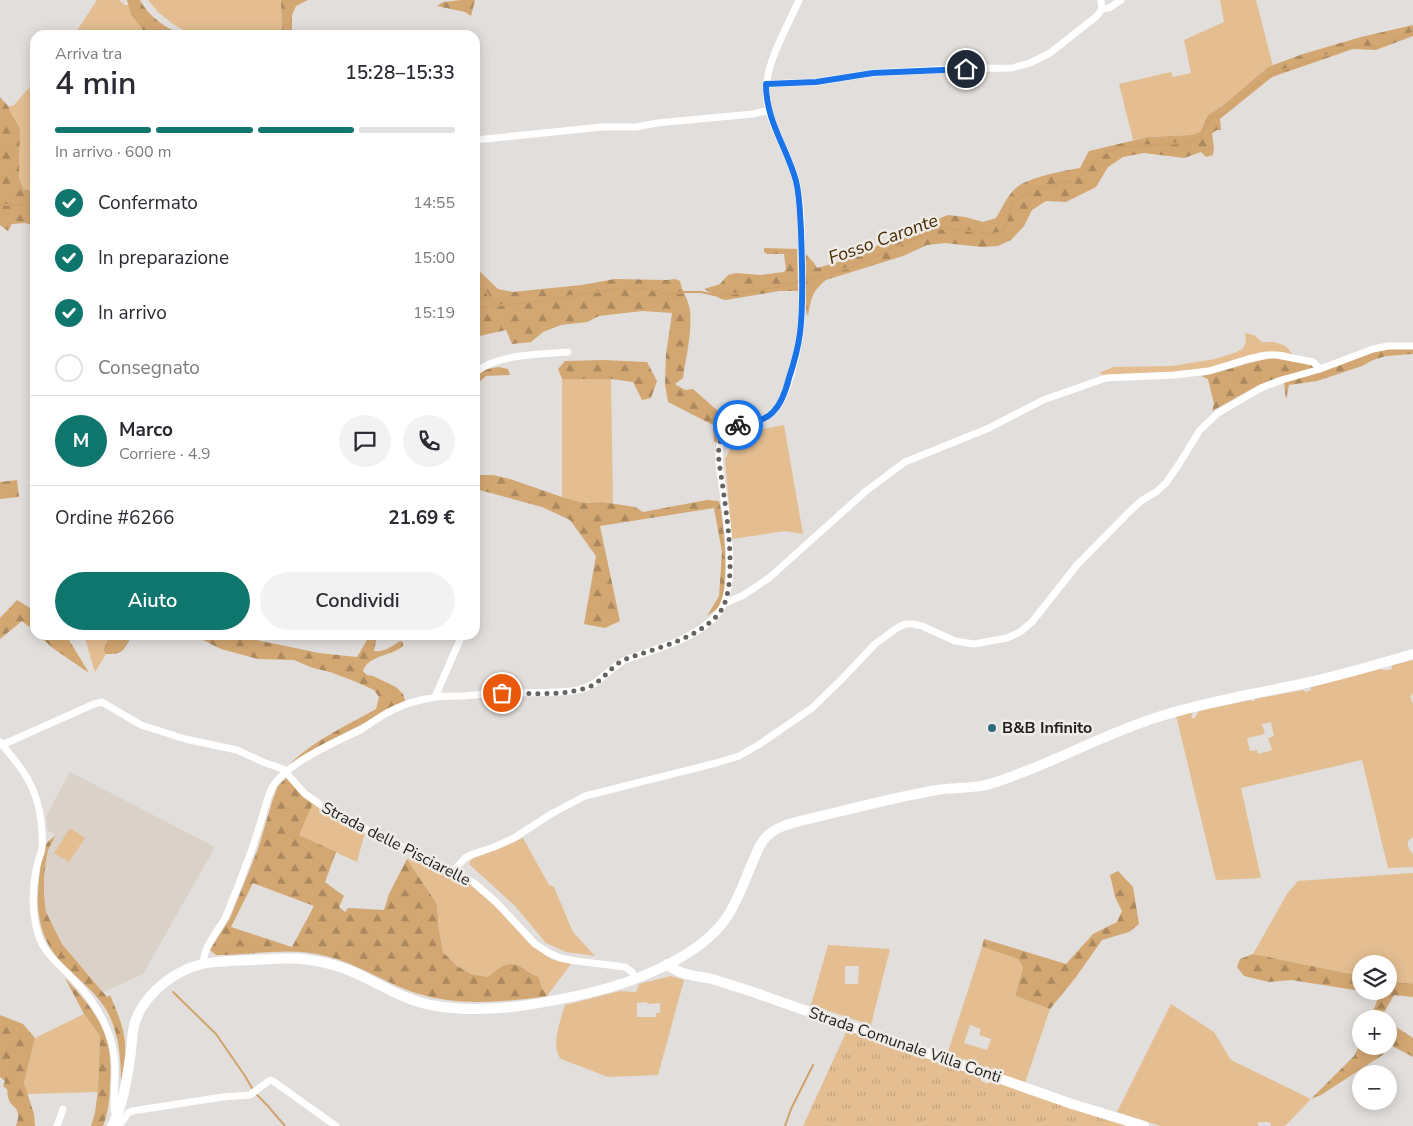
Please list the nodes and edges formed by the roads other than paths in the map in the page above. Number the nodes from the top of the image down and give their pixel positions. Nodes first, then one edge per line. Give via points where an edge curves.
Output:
1 (799, 0) edge
2 (1101, 0) edge
3 (1121, 0) edge
4 (1102, 9) junction
5 (766, 84) junction
6 (768, 110) junction
7 (480, 139) edge
8 (1413, 346) edge
9 (568, 352) dead end
10 (480, 369) edge
11 (1320, 369) junction
12 (725, 603) junction
13 (460, 640) edge
14 (1413, 654) edge
15 (435, 698) junction
16 (1, 743) edge
17 (287, 772) junction
18 (453, 871) junction
19 (203, 964) junction
20 (667, 964) junction
21 (635, 978) junction
22 (63, 1109) dead end
23 (116, 1123) edge
24 (57, 1126) edge
25 (336, 1126) edge
26 (1144, 1126) edge

1 - 5 street via 772,60
2 - 4 street
3 - 4 street
4 - 5 street via 1098,16 1050,53 1012,68 873,73 816,82
5 - 6 street
6 - 7 street via 636,127 602,127
6 - 12 street via 796,183 802,261 800,332 779,404 766,418 728,430 721,439 729,567
8 - 11 street via 1373,349
9 - 10 street via 520,356
11 - 12 street via 1313,362 1267,355 1209,371 1106,378 1043,400 989,428 905,462 866,491 769,578
11 - 18 street via 1261,388 1209,420 1166,482 1142,500 1076,565 1032,622 1020,632 1007,638 974,644 955,641 922,626 905,624 875,644 812,708 746,752 716,763 585,796 514,838 465,858
12 - 15 street via 709,622 690,635 623,660 594,684 582,689
13 - 15 street
14 - 20 main road via 1340,675 1165,714 1120,729 990,784 921,793 778,828 761,843 733,907 719,927 698,946
15 - 17 street via 396,708 304,759
16 - 17 street, Strada delle Pisciarelle via 102,702 141,725 237,750
16 - 23 street via 30,782 40,810 42,850 36,868 33,903 38,936 46,951 89,997 108,1032 115,1067
17 - 18 street, Strada delle Pisciarelle via 305,794 334,814
17 - 19 street via 273,785 253,849 225,918 208,944
18 - 21 street, Strada delle Pisciarelle via 482,890 535,944 549,953 576,961 625,967
19 - 21 main road via 308,960 348,970 426,1004 472,1009 512,1008 561,999 609,988
19 - 23 main road via 168,980 143,1005 133,1031 126,1085
20 - 21 main road
20 - 26 main road, Strada Comunale Villa Conti via 680,972 750,991 1072,1104
22 - 24 street
23 - 25 street via 132,1111 250,1095 270,1080

